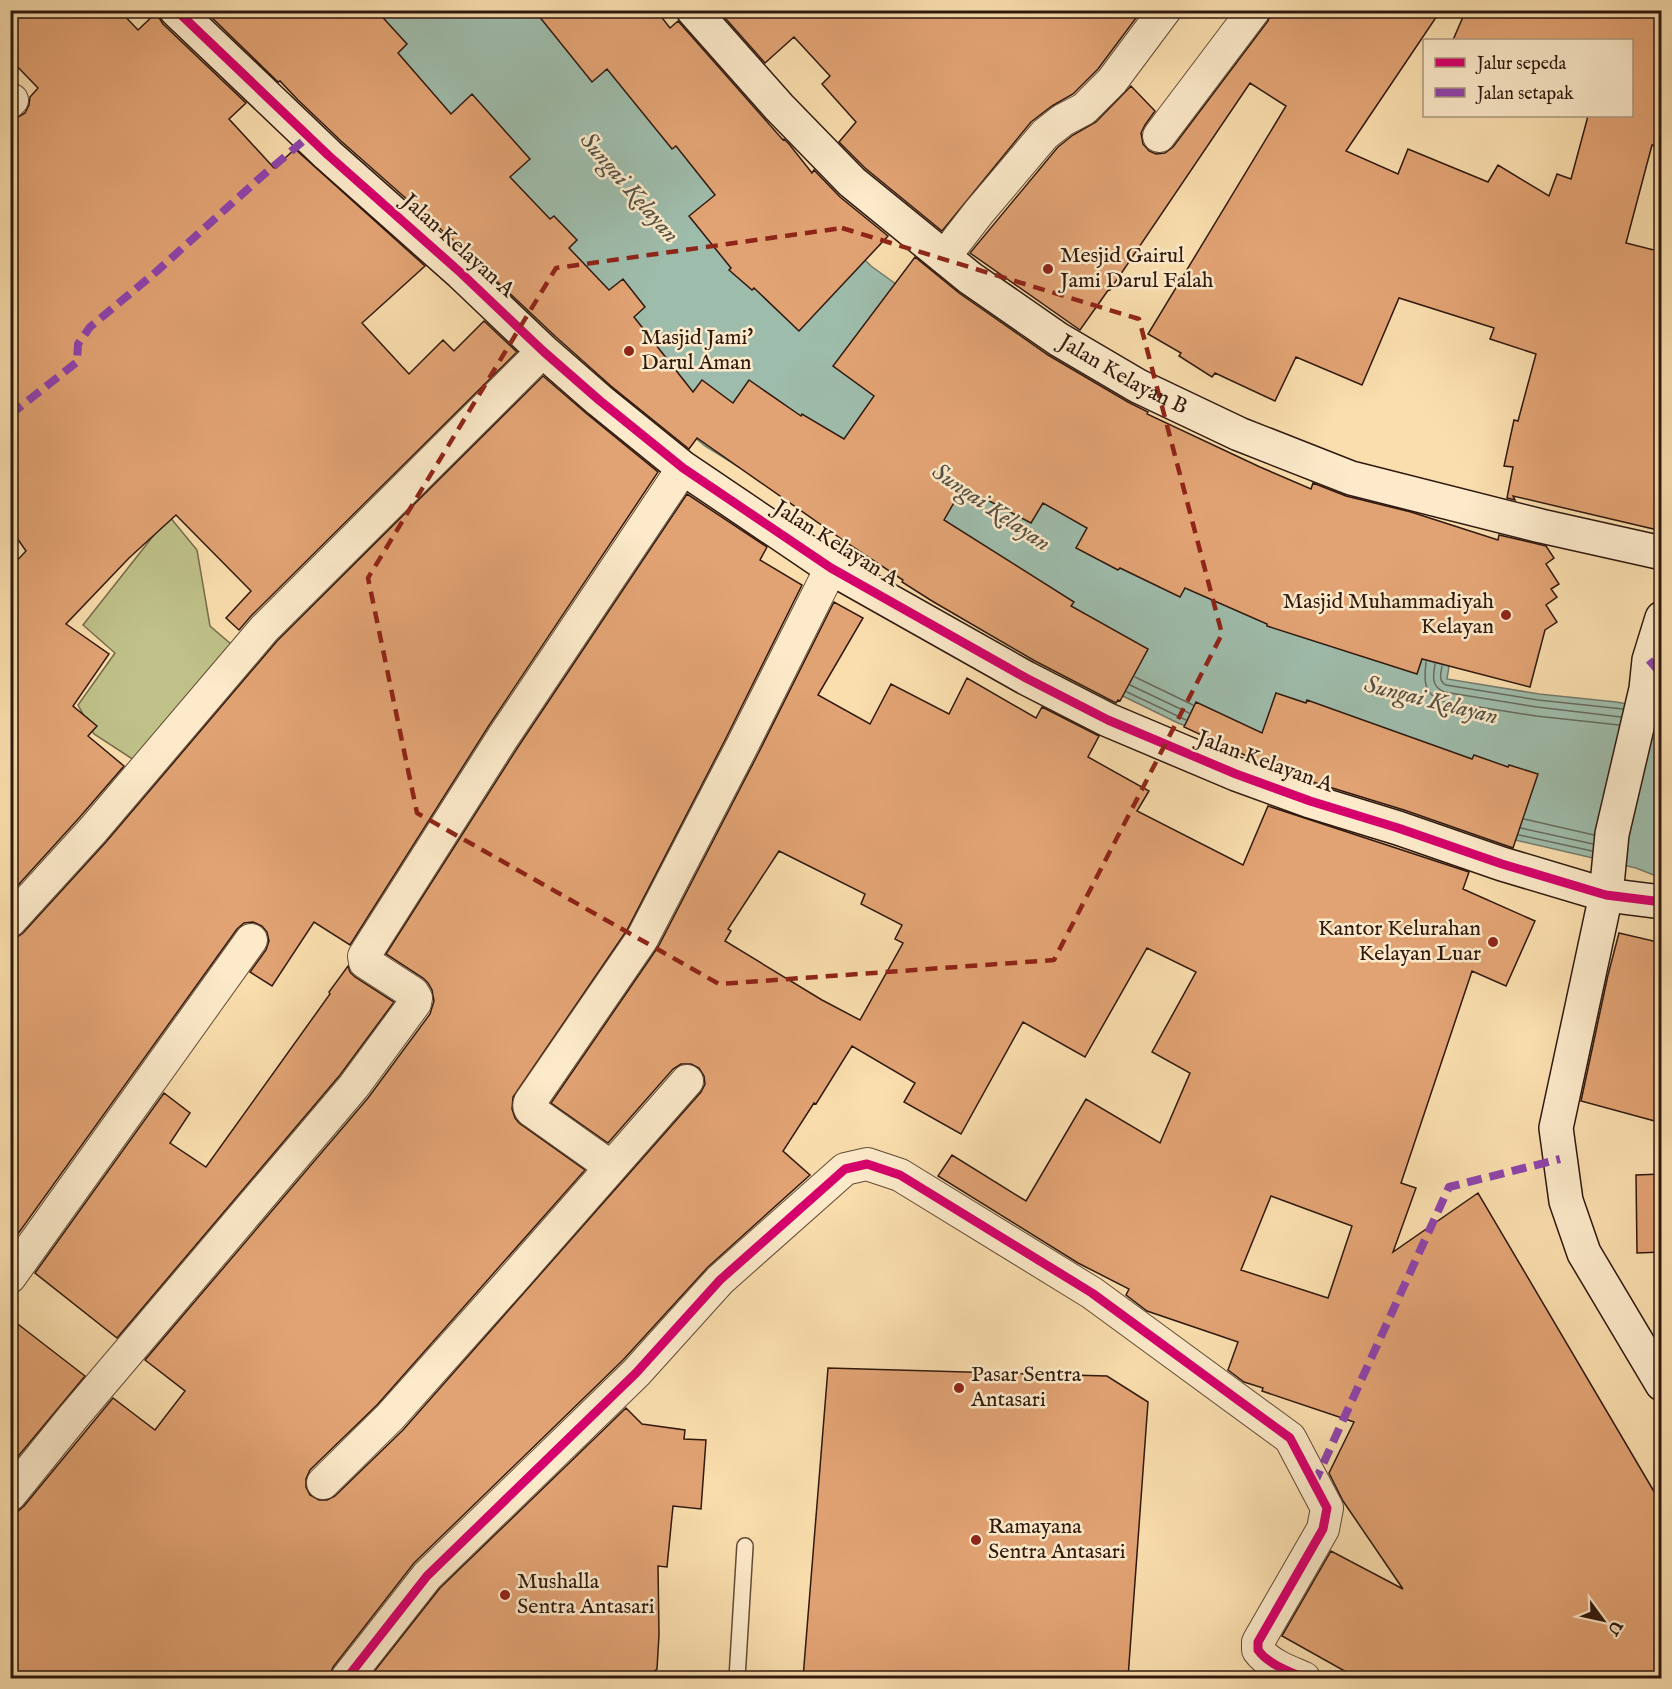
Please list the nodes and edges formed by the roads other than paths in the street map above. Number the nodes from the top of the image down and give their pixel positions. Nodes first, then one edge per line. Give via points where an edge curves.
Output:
1 (176, 10) edge
2 (693, 10) edge
3 (1165, 10) edge
4 (1254, 10) edge
5 (1159, 136) dead end
6 (944, 257) junction
7 (543, 351) junction
8 (682, 468) junction
9 (1662, 553) edge
10 (831, 568) junction
11 (1662, 618) edge
12 (1652, 675) edge
13 (1606, 895) junction
14 (1662, 902) edge
15 (10, 921) edge
16 (251, 940) dead end
17 (687, 1081) dead end
18 (611, 1167) junction
19 (10, 1277) edge
20 (1662, 1384) edge
21 (323, 1483) dead end
22 (10, 1495) edge
23 (745, 1546) dead end
24 (347, 1678) edge
25 (737, 1678) edge
26 (1304, 1678) edge

1 - 7 street, Jalan Kelayan A
2 - 6 street, Jalan Kelayan B via 852,182
3 - 6 street via 1112,81 1084,109 1045,134
4 - 5 street
6 - 9 street, Jalan Kelayan B via 1058,339 1138,386 1239,434 1351,478
7 - 8 street, Jalan Kelayan A
7 - 15 street via 264,629
8 - 10 street, Jalan Kelayan A
8 - 22 street via 502,737 364,956 365,962 413,993 415,1003 354,1086
10 - 13 street, Jalan Kelayan A via 1108,720 1310,801
10 - 18 street via 642,939 530,1102 531,1110
11 - 12 street
12 - 13 street via 1612,834
13 - 14 street, Jalan Kelayan A
13 - 20 street via 1557,1128 1559,1149 1566,1201 1584,1253
16 - 19 street
17 - 18 street
18 - 21 street via 390,1417
23 - 25 lane
24 - 26 street via 427,1576 636,1373 720,1280 845,1169 867,1164 900,1175 1092,1293 1290,1438 1327,1508 1323,1529 1258,1642 1258,1650 1271,1662

